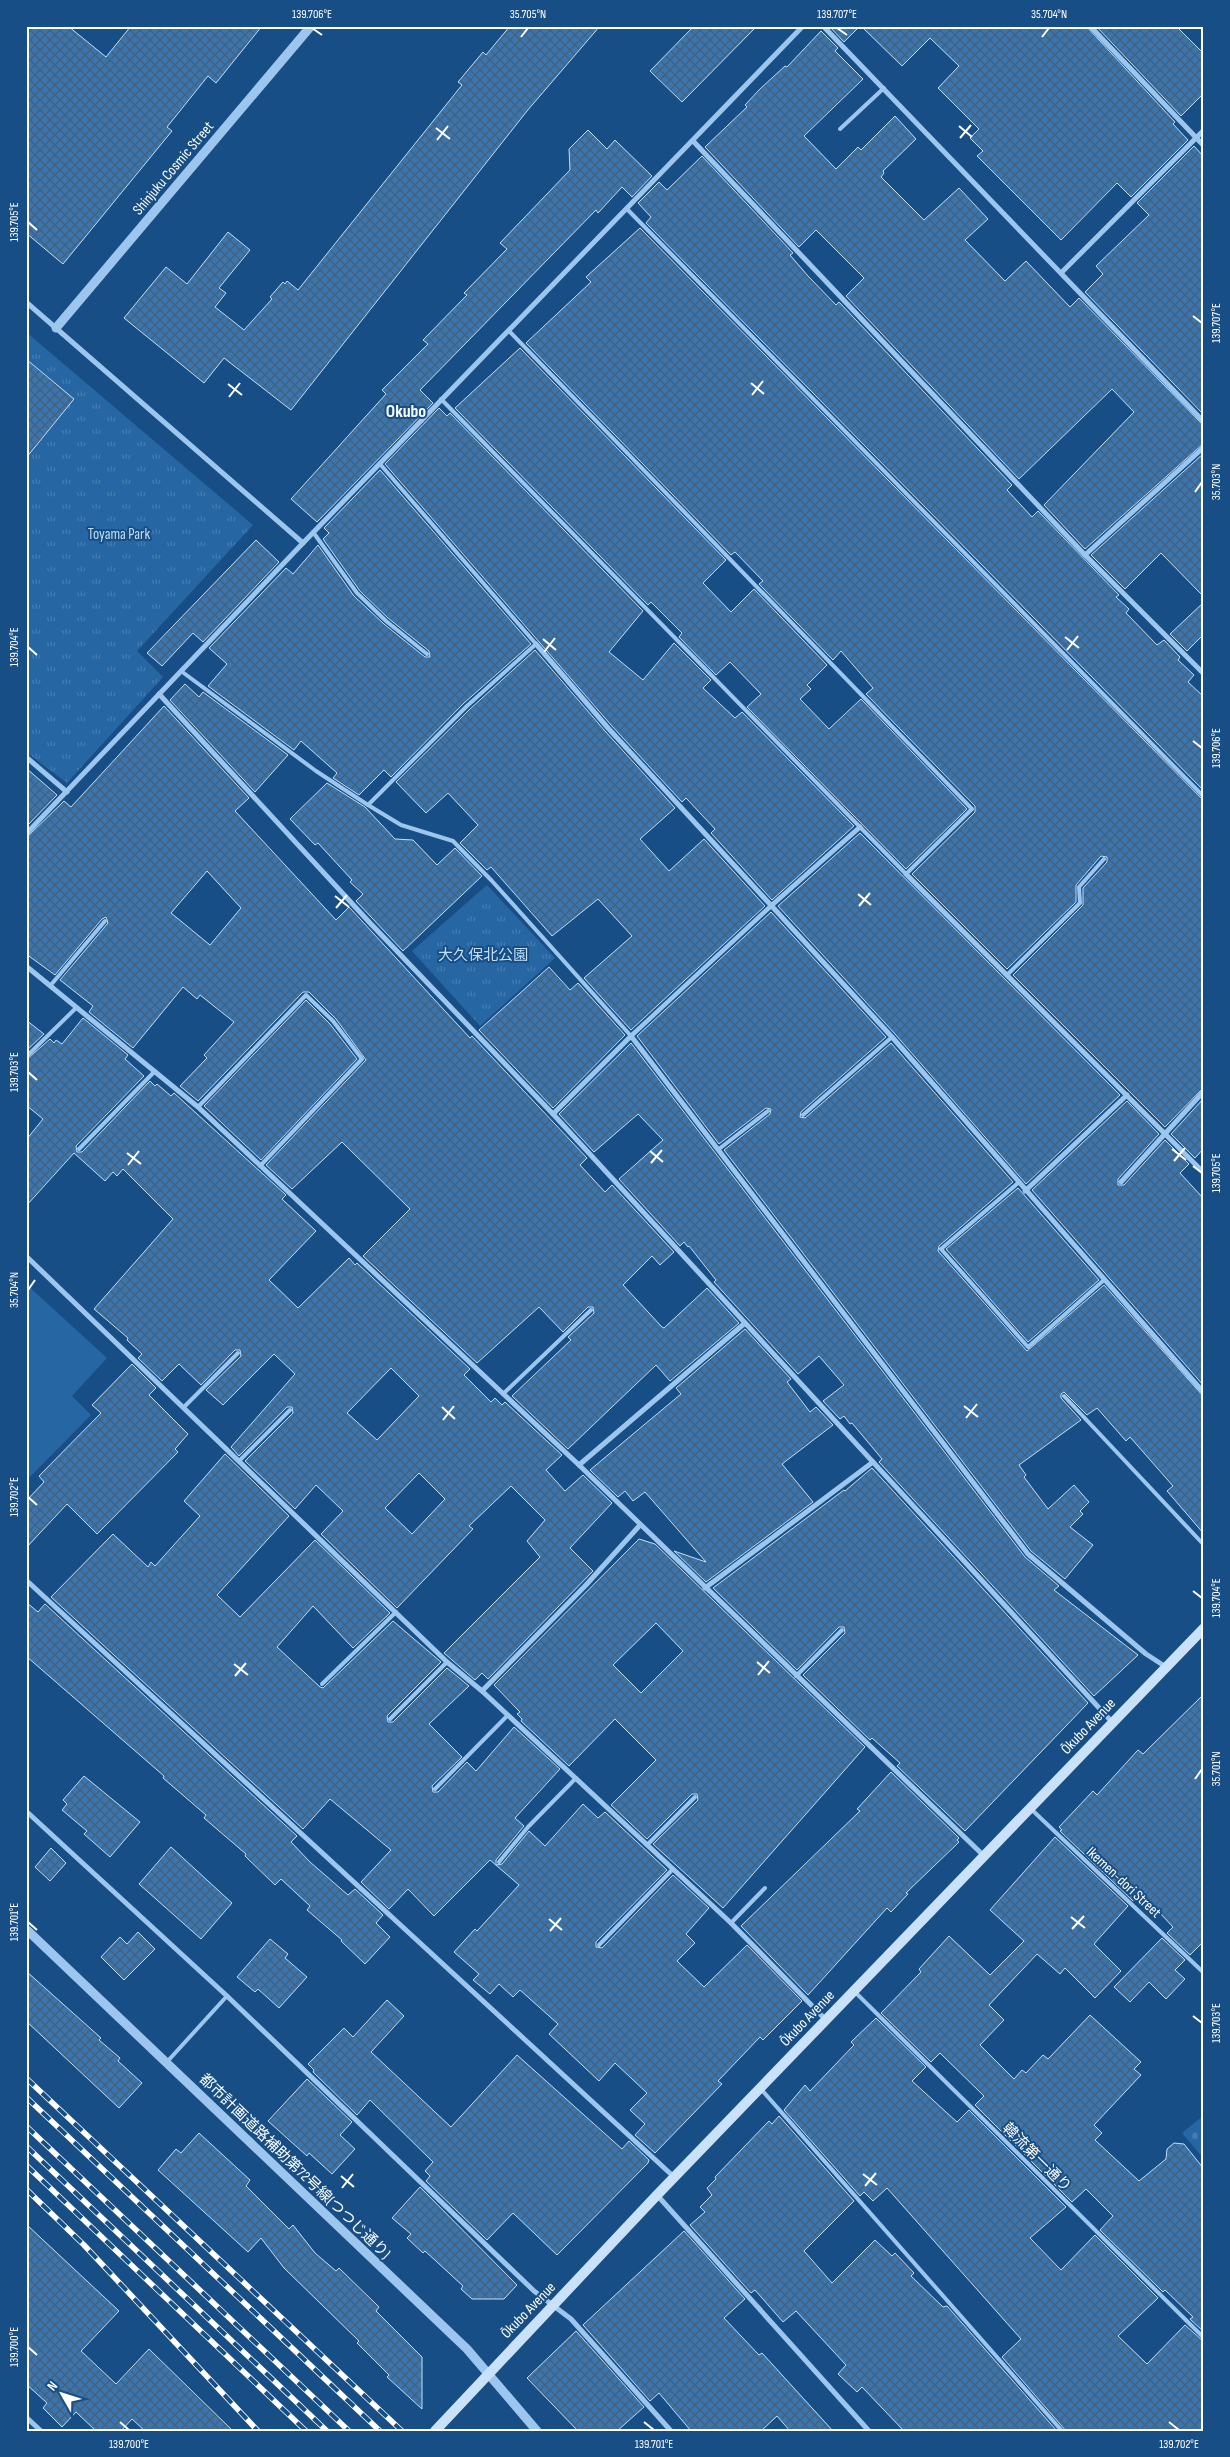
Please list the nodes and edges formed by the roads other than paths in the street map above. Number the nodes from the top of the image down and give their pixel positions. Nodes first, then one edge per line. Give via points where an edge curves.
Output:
1 (311, 26) edge
2 (803, 26) edge
3 (823, 26) edge
4 (1090, 26) edge
5 (884, 88) junction
6 (840, 129) dead end
7 (1204, 130) edge
8 (1196, 138) junction
9 (693, 141) junction
10 (1204, 146) edge
11 (627, 209) junction
12 (1061, 273) junction
13 (26, 302) edge
14 (56, 328) junction
15 (509, 331) junction
16 (441, 399) junction
17 (1204, 422) edge
18 (1204, 447) edge
19 (380, 464) junction
20 (313, 532) junction
21 (303, 543) junction
22 (1085, 555) junction
23 (536, 644) junction
24 (427, 654) dead end
25 (181, 671) junction
26 (1204, 674) edge
27 (160, 694) junction
28 (26, 757) edge
29 (66, 792) junction
30 (1204, 797) edge
31 (368, 805) junction
32 (860, 827) junction
33 (26, 834) edge
34 (1104, 859) dead end
35 (906, 874) junction
36 (772, 905) junction
37 (105, 921) dead end
38 (26, 966) edge
39 (1007, 975) junction
40 (50, 986) junction
41 (76, 1008) junction
42 (631, 1036) junction
43 (892, 1038) junction
44 (27, 1056) edge
45 (155, 1071) junction
46 (1204, 1091) edge
47 (1127, 1095) junction
48 (198, 1107) junction
49 (768, 1111) dead end
50 (553, 1114) junction
51 (803, 1115) dead end
52 (1165, 1133) junction
53 (79, 1149) dead end
54 (719, 1149) junction
55 (260, 1166) junction
56 (1204, 1173) edge
57 (1121, 1182) dead end
58 (1018, 1184) junction
59 (1025, 1191) junction
60 (26, 1256) edge
61 (1104, 1280) junction
62 (591, 1310) dead end
63 (745, 1323) junction
64 (238, 1353) dead end
65 (1204, 1393) edge
66 (503, 1394) junction
67 (1064, 1396) dead end
68 (184, 1407) junction
69 (290, 1410) dead end
70 (238, 1461) junction
71 (873, 1462) junction
72 (579, 1465) junction
73 (640, 1525) junction
74 (1204, 1545) edge
75 (26, 1580) edge
76 (705, 1588) junction
77 (396, 1612) junction
78 (842, 1630) dead end
79 (1203, 1630) edge
80 (447, 1662) junction
81 (1166, 1667) junction
82 (796, 1676) junction
83 (322, 1684) dead end
84 (482, 1691) junction
85 (508, 1715) junction
86 (390, 1718) dead end
87 (1112, 1722) junction
88 (576, 1778) junction
89 (435, 1789) dead end
90 (695, 1797) dead end
91 (1030, 1808) junction
92 (26, 1811) edge
93 (647, 1845) junction
94 (983, 1855) junction
95 (499, 1862) dead end
96 (673, 1869) junction
97 (765, 1888) dead end
98 (731, 1923) junction
99 (26, 1929) edge
100 (599, 1945) dead end
101 (1204, 1973) edge
102 (854, 1991) junction
103 (227, 1996) junction
104 (826, 2020) junction
105 (166, 2063) junction
106 (761, 2089) junction
107 (675, 2177) junction
108 (657, 2195) junction
109 (553, 2306) junction
110 (1204, 2338) edge
111 (487, 2373) junction
112 (26, 2417) edge
113 (41, 2431) edge
114 (435, 2431) edge
115 (537, 2431) edge
116 (671, 2431) edge
117 (869, 2431) edge
118 (1062, 2431) edge

1 - 14 street, Shinjuku Cosmic Street
2 - 9 street
3 - 5 street
4 - 8 street
5 - 6 lane
5 - 12 street
7 - 8 street
8 - 10 street
8 - 12 street
9 - 11 street
9 - 22 street
11 - 15 street
11 - 30 lane
12 - 17 street
13 - 14 street
14 - 21 street
15 - 16 street
15 - 35 lane via 972,809
16 - 19 street
16 - 32 lane
18 - 22 street
19 - 20 street
19 - 23 lane
20 - 21 street
20 - 24 lane via 357,593
21 - 25 street
22 - 26 street
23 - 31 lane via 467,706
23 - 36 street via 608,728
25 - 27 street
25 - 31 lane via 316,771
27 - 29 street
27 - 50 street via 370,923
28 - 29 street
29 - 33 street
31 - 42 lane via 401,825 453,841
32 - 35 lane
32 - 36 street
34 - 39 lane via 1079,887 1080,903
35 - 39 street
36 - 42 street
36 - 43 street
37 - 40 lane
38 - 40 street
39 - 47 street
40 - 41 street
41 - 44 lane
41 - 45 street
42 - 50 street
42 - 54 street
43 - 51 lane
43 - 58 street
45 - 48 street
45 - 53 lane
46 - 52 street
47 - 52 street
47 - 59 street
48 - 55 street
48 - 55 lane via 306,994 333,1020 362,1059
49 - 54 lane
50 - 63 street
52 - 56 street
52 - 57 street
54 - 81 street via 1028,1554 1146,1654
55 - 66 street
58 - 59 street
58 - 61 lane via 941,1249 1028,1347
59 - 61 street
60 - 68 street
61 - 65 street
62 - 66 lane
63 - 71 street
63 - 72 street
64 - 68 lane
66 - 72 street
67 - 74 lane
68 - 70 street
69 - 70 lane
70 - 77 street
71 - 76 street
71 - 87 street
72 - 73 street
73 - 76 street
73 - 84 street
75 - 107 street
76 - 82 street
77 - 80 street
77 - 83 lane
78 - 82 lane
79 - 81 main road, Ōkubo Avenue
80 - 84 street
80 - 86 lane
81 - 87 main road, Ōkubo Avenue
82 - 94 street
84 - 85 street
85 - 88 street
85 - 89 lane
87 - 91 main road, Ōkubo Avenue
88 - 93 street
88 - 95 lane
90 - 93 lane
91 - 94 main road, Ōkubo Avenue
91 - 101 lane, Ikemen-dori Street
92 - 103 street
93 - 96 street
94 - 102 main road, Ōkubo Avenue
96 - 98 street
96 - 100 lane
97 - 98 lane
98 - 104 street
99 - 105 street, 都市計画道路補助第72号線(つつじ通り)
102 - 104 main road, Ōkubo Avenue
102 - 110 lane, 韓流第一通り
103 - 105 lane
103 - 109 street
104 - 106 main road, Ōkubo Avenue
105 - 111 street, 都市計画道路補助第72号線(つつじ通り) via 466,2349
106 - 107 main road, Ōkubo Avenue
106 - 118 lane
107 - 108 main road, Ōkubo Avenue
108 - 109 main road, Ōkubo Avenue
108 - 117 street
109 - 111 main road, Ōkubo Avenue
109 - 116 street via 571,2319
111 - 114 main road, Ōkubo Avenue
111 - 115 street, 都市計画道路補助第72号線(つつじ通り)
112 - 113 street

